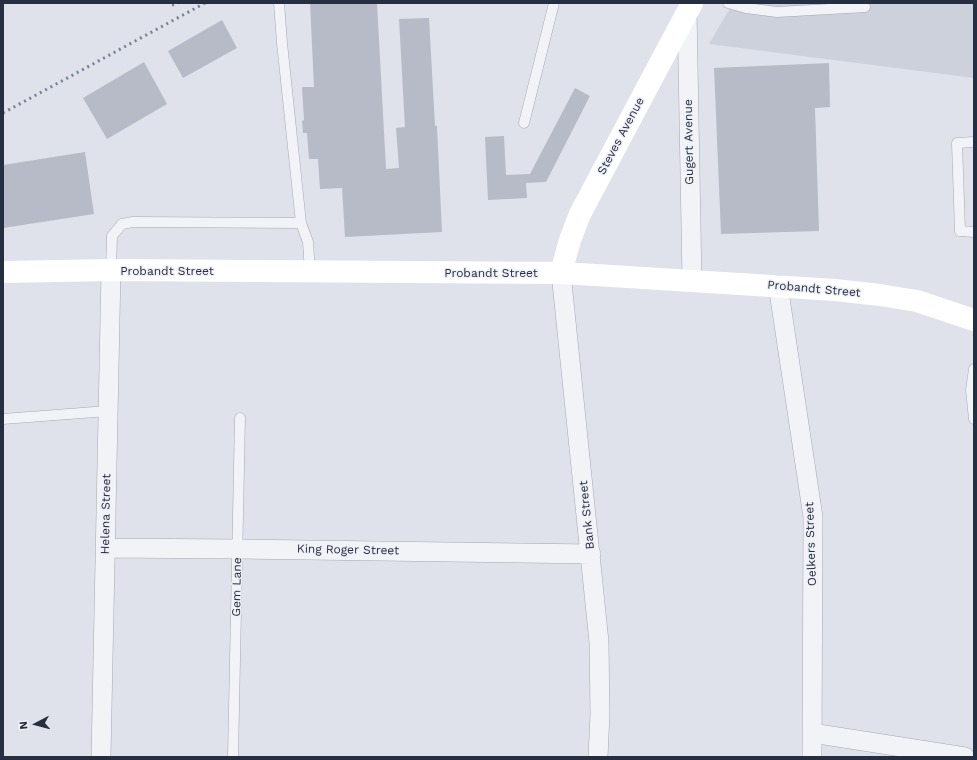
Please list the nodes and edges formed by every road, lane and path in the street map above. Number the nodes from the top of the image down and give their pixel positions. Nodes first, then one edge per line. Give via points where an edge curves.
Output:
1 (279, 3) edge
2 (554, 3) edge
3 (728, 3) edge
4 (689, 6) edge
5 (865, 7) dead end
6 (524, 123) dead end
7 (974, 142) edge
8 (301, 223) junction
9 (974, 232) edge
10 (111, 270) junction
11 (3, 272) edge
12 (310, 272) junction
13 (561, 273) junction
14 (692, 281) junction
15 (778, 285) junction
16 (974, 320) edge
17 (974, 369) edge
18 (972, 392) edge
19 (108, 411) junction
20 (240, 418) dead end
21 (3, 419) edge
22 (974, 419) edge
23 (105, 548) junction
24 (238, 549) junction
25 (591, 554) junction
26 (812, 733) junction
27 (101, 757) edge
28 (233, 757) edge
29 (598, 757) edge
30 (812, 757) edge
31 (965, 757) edge

1 - 8 lane
2 - 6 lane
3 - 5 lane via 777,12
4 - 13 main road, Steves Avenue via 580,214
4 - 14 street, Gugert Avenue
7 - 9 lane via 957,143 960,231
8 - 10 lane via 122,224 112,236
8 - 12 lane via 308,242
10 - 11 main road, Probandt Street
10 - 12 main road, Probandt Street
10 - 19 street, Helena Street
12 - 13 main road, Probandt Street
13 - 14 main road, Probandt Street
13 - 25 street, Bank Street
14 - 15 main road, Probandt Street
15 - 16 main road, Probandt Street via 917,301
15 - 26 street, Oelkers Street via 813,517
17 - 18 lane
18 - 22 lane
19 - 21 lane
19 - 23 street, Helena Street
20 - 24 lane, Gem Lane
23 - 24 street, King Roger Street
23 - 27 street, Helena Street
24 - 25 street, King Roger Street
24 - 28 lane, Gem Lane
25 - 29 street, Bank Street via 599,642
26 - 30 street, Oelkers Street
26 - 31 street

